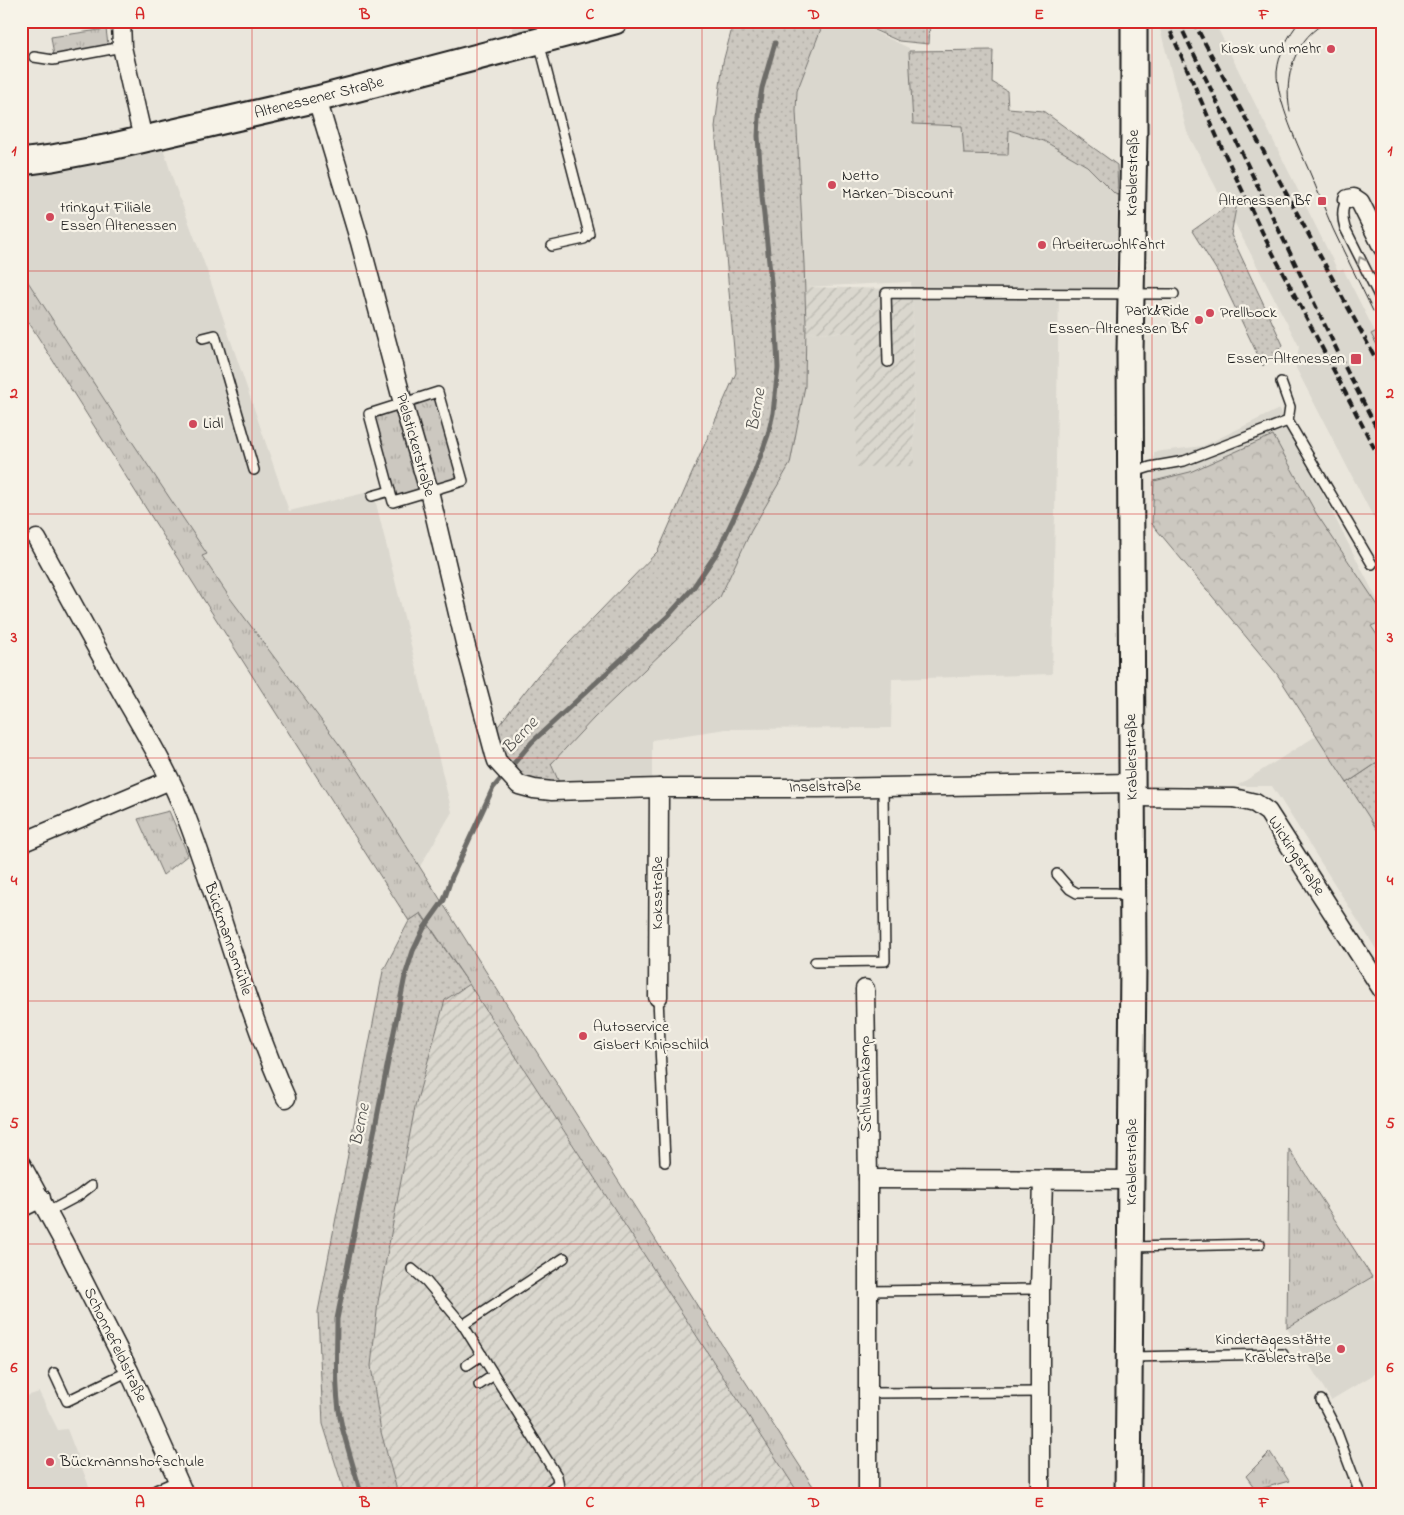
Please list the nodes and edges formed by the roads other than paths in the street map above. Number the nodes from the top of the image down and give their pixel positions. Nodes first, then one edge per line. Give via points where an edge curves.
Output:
1 (121, 21) edge
2 (615, 21) edge
3 (1134, 21) edge
4 (539, 42) junction
5 (122, 47) junction
6 (34, 57) dead end
7 (317, 99) junction
8 (143, 139) junction
9 (21, 162) edge
10 (1348, 199) joint
11 (552, 246) dead end
12 (1383, 248) edge
13 (1174, 294) dead end
14 (1131, 295) junction
15 (1383, 304) edge
16 (203, 338) dead end
17 (888, 362) dead end
18 (1281, 382) dead end
19 (403, 403) junction
20 (1288, 422) junction
21 (254, 470) dead end
22 (1131, 473) junction
23 (390, 491) junction
24 (429, 491) junction
25 (372, 496) dead end
26 (37, 539) dead end
27 (1372, 564) dead end
28 (170, 780) junction
29 (519, 785) joint
30 (882, 787) junction
31 (659, 788) junction
32 (1132, 790) junction
33 (21, 843) edge
34 (1057, 874) dead end
35 (1133, 900) junction
36 (815, 962) dead end
37 (864, 989) dead end
38 (1383, 991) edge
39 (658, 997) joint
40 (286, 1098) dead end
41 (665, 1162) dead end
42 (21, 1164) edge
43 (868, 1179) junction
44 (1044, 1180) junction
45 (1132, 1180) junction
46 (91, 1186) dead end
47 (44, 1205) junction
48 (21, 1208) edge
49 (1260, 1244) dead end
50 (1131, 1246) junction
51 (564, 1258) dead end
52 (412, 1269) dead end
53 (1040, 1289) junction
54 (867, 1291) junction
55 (463, 1325) junction
56 (1283, 1354) dead end
57 (482, 1355) junction
58 (1130, 1357) junction
59 (467, 1365) dead end
60 (129, 1371) junction
61 (54, 1373) dead end
62 (494, 1374) junction
63 (479, 1384) dead end
64 (1040, 1392) junction
65 (868, 1393) junction
66 (1321, 1400) dead end
67 (558, 1484) junction
68 (182, 1489) edge
69 (158, 1494) edge
70 (544, 1494) edge
71 (560, 1494) edge
72 (868, 1494) edge
73 (1040, 1494) edge
74 (1128, 1494) edge
75 (1360, 1494) edge

1 - 5 street
2 - 4 street, Altenessener Straße
3 - 14 street, Krablerstraße
4 - 7 street, Altenessener Straße
4 - 11 lane via 588,234 584,238
5 - 6 lane via 53,60
5 - 8 street
7 - 8 street, Altenessener Straße
7 - 19 street, Pielstickerstraße
8 - 9 street, Altenessener Straße
10 - 12 street via 1360,202
15 -> 10 lane via 1345,228 1343,210
13 - 14 lane
14 - 17 lane via 886,293
14 - 22 street, Krablerstraße
16 - 21 lane via 214,335
18 - 20 lane via 1290,407
19 - 23 lane via 369,414
19 - 24 street, Pielstickerstraße
19 - 24 lane via 438,392 463,481
20 - 22 lane via 1184,461 1150,466
20 - 27 lane
22 - 32 street, Krablerstraße
23 - 24 lane via 393,502
23 - 25 lane
24 - 29 street, Pielstickerstraße via 495,756
26 - 28 street, Bückmannsmühle
28 - 33 street
28 - 40 street, Bückmannsmühle via 186,815
29 - 31 street, Inselstraße via 552,791
30 - 31 street, Inselstraße
30 - 32 street, Inselstraße
30 - 36 lane via 885,961
31 - 39 street, Koksstraße
32 - 35 street, Krablerstraße
32 - 38 street, Wickingstraße via 1234,798 1255,803 1268,812
34 - 35 lane via 1077,893 1116,894
35 - 45 street, Krablerstraße
37 - 43 street, Schlusenkamp
39 - 41 lane
42 - 47 street, Schonnefeldstraße
43 - 44 street
43 - 54 street, Schlusenkamp
44 - 45 street
44 - 53 street
45 - 50 street, Krablerstraße
46 - 47 lane via 78,1196
47 - 48 street
47 - 60 street, Schonnefeldstraße
49 - 50 lane
50 - 58 street, Krablerstraße
51 - 55 lane
52 - 55 lane
53 - 54 lane
53 - 64 street
54 - 65 street, Schlusenkamp
55 - 57 lane
56 - 58 lane
57 - 59 lane
57 - 62 lane
58 - 74 street, Krablerstraße
60 - 61 lane via 67,1401
60 - 68 street, Schonnefeldstraße
62 - 63 lane
62 - 67 lane via 557,1476
64 - 65 lane
64 - 73 street
65 - 72 street, Schlusenkamp
66 - 75 lane via 1335,1427
67 - 70 lane
67 - 71 lane
68 - 69 street

